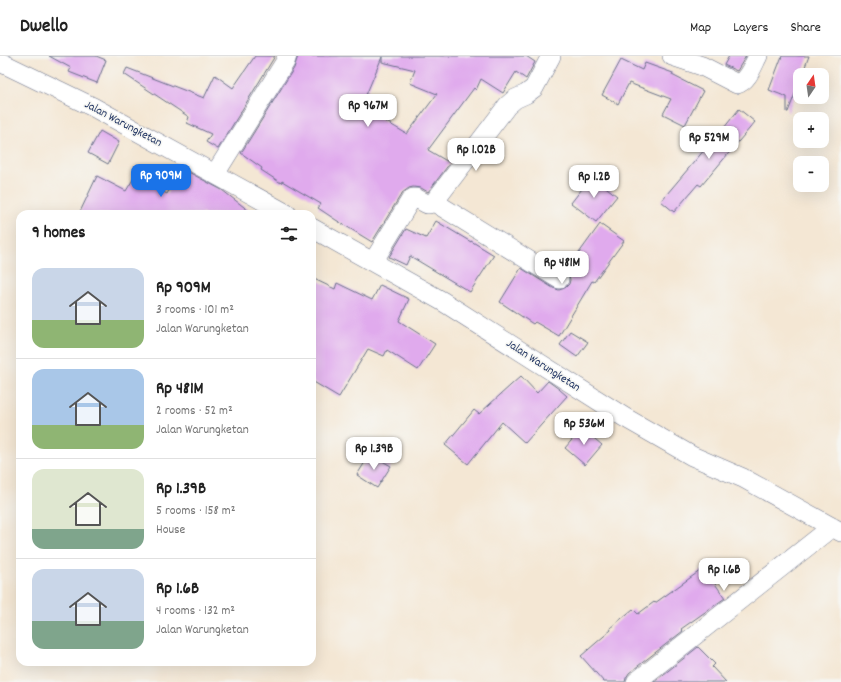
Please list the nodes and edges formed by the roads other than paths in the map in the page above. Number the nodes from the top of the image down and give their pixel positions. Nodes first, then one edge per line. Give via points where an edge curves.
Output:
1 (287, 56) edge
2 (550, 56) edge
3 (672, 56) edge
4 (758, 56) edge
5 (0, 62) edge
6 (215, 174) junction
7 (434, 202) junction
8 (280, 210) edge
9 (316, 230) edge
10 (373, 262) junction
11 (559, 279) dead end
12 (837, 529) edge
13 (636, 682) edge

1 - 6 street
2 - 7 street via 534,88 507,106
3 - 4 street via 702,66 737,84 747,77
5 - 6 street, Jalan Warungketan via 93,107
6 - 8 street, Jalan Warungketan
7 - 10 street via 427,204 413,198
7 - 11 street
9 - 10 street, Jalan Warungketan
10 - 12 street, Jalan Warungketan via 442,301 637,425 692,456 743,478
12 - 13 street

